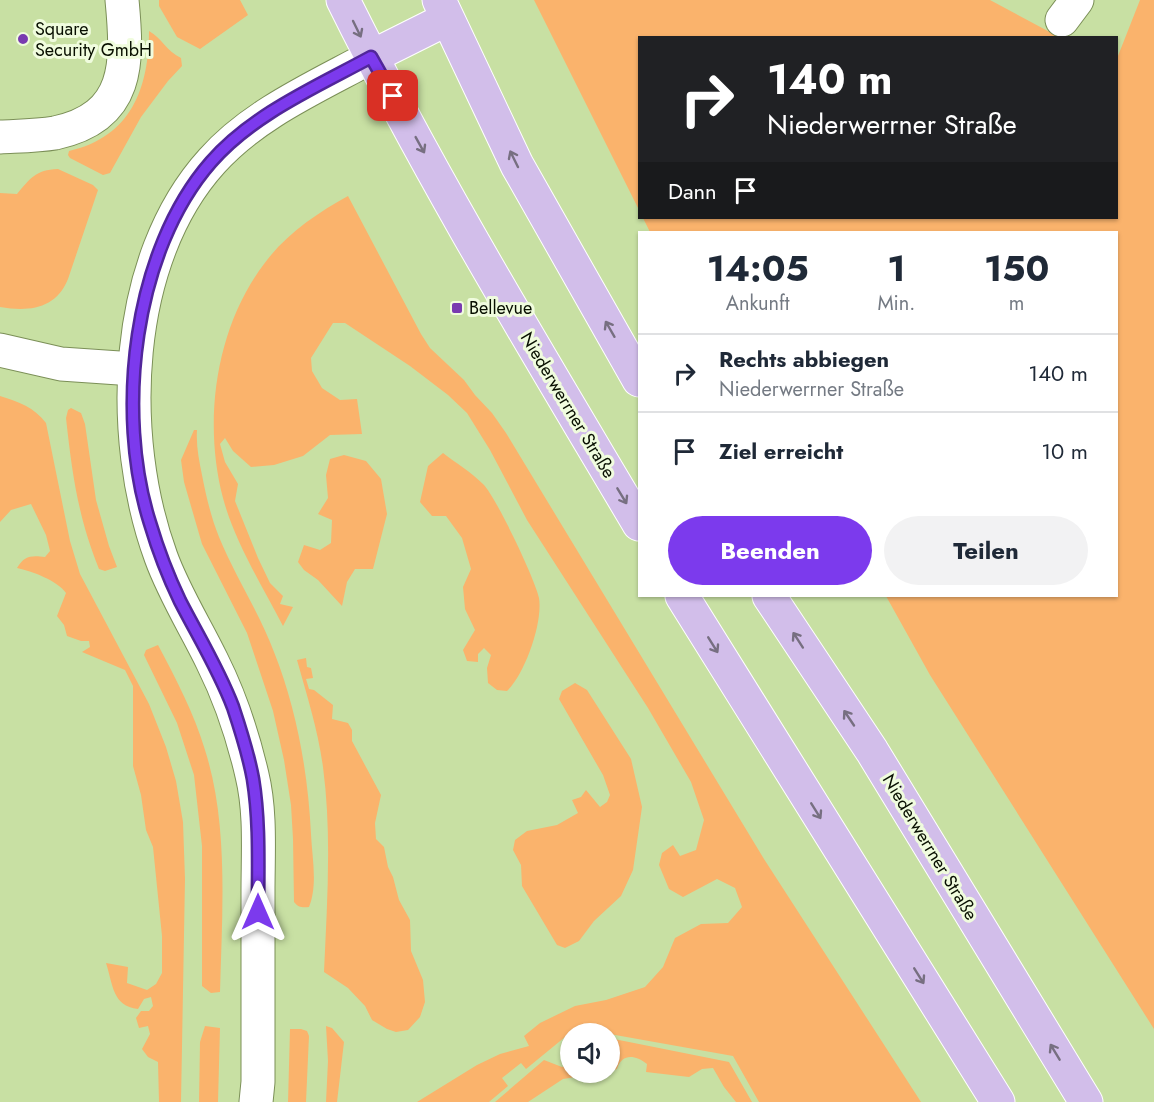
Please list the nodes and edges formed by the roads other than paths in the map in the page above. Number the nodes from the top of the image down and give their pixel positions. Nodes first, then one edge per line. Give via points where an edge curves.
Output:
1 (122, 0) edge
2 (343, 0) edge
3 (443, 9) edge
4 (371, 57) junction
5 (0, 137) edge
6 (0, 350) edge
7 (134, 369) junction
8 (638, 378) edge
9 (638, 522) edge
10 (683, 597) edge
11 (770, 597) edge
12 (256, 1102) edge
13 (998, 1102) edge
14 (1086, 1102) edge

1 - 5 street via 122,75 104,110 89,122 63,131
2 -> 4 main road, Niederwerrner Straße
3 - 4 main road
8 -> 3 main road via 517,165
4 - 7 street via 288,102 248,129 212,161 192,187 157,258 144,303
4 -> 9 main road, Niederwerrner Straße via 500,290
6 - 7 street via 61,364
7 - 12 street via 134,432 149,521 174,587 233,708 253,777 258,825
10 -> 13 main road
14 -> 11 main road, Niederwerrner Straße via 872,751

